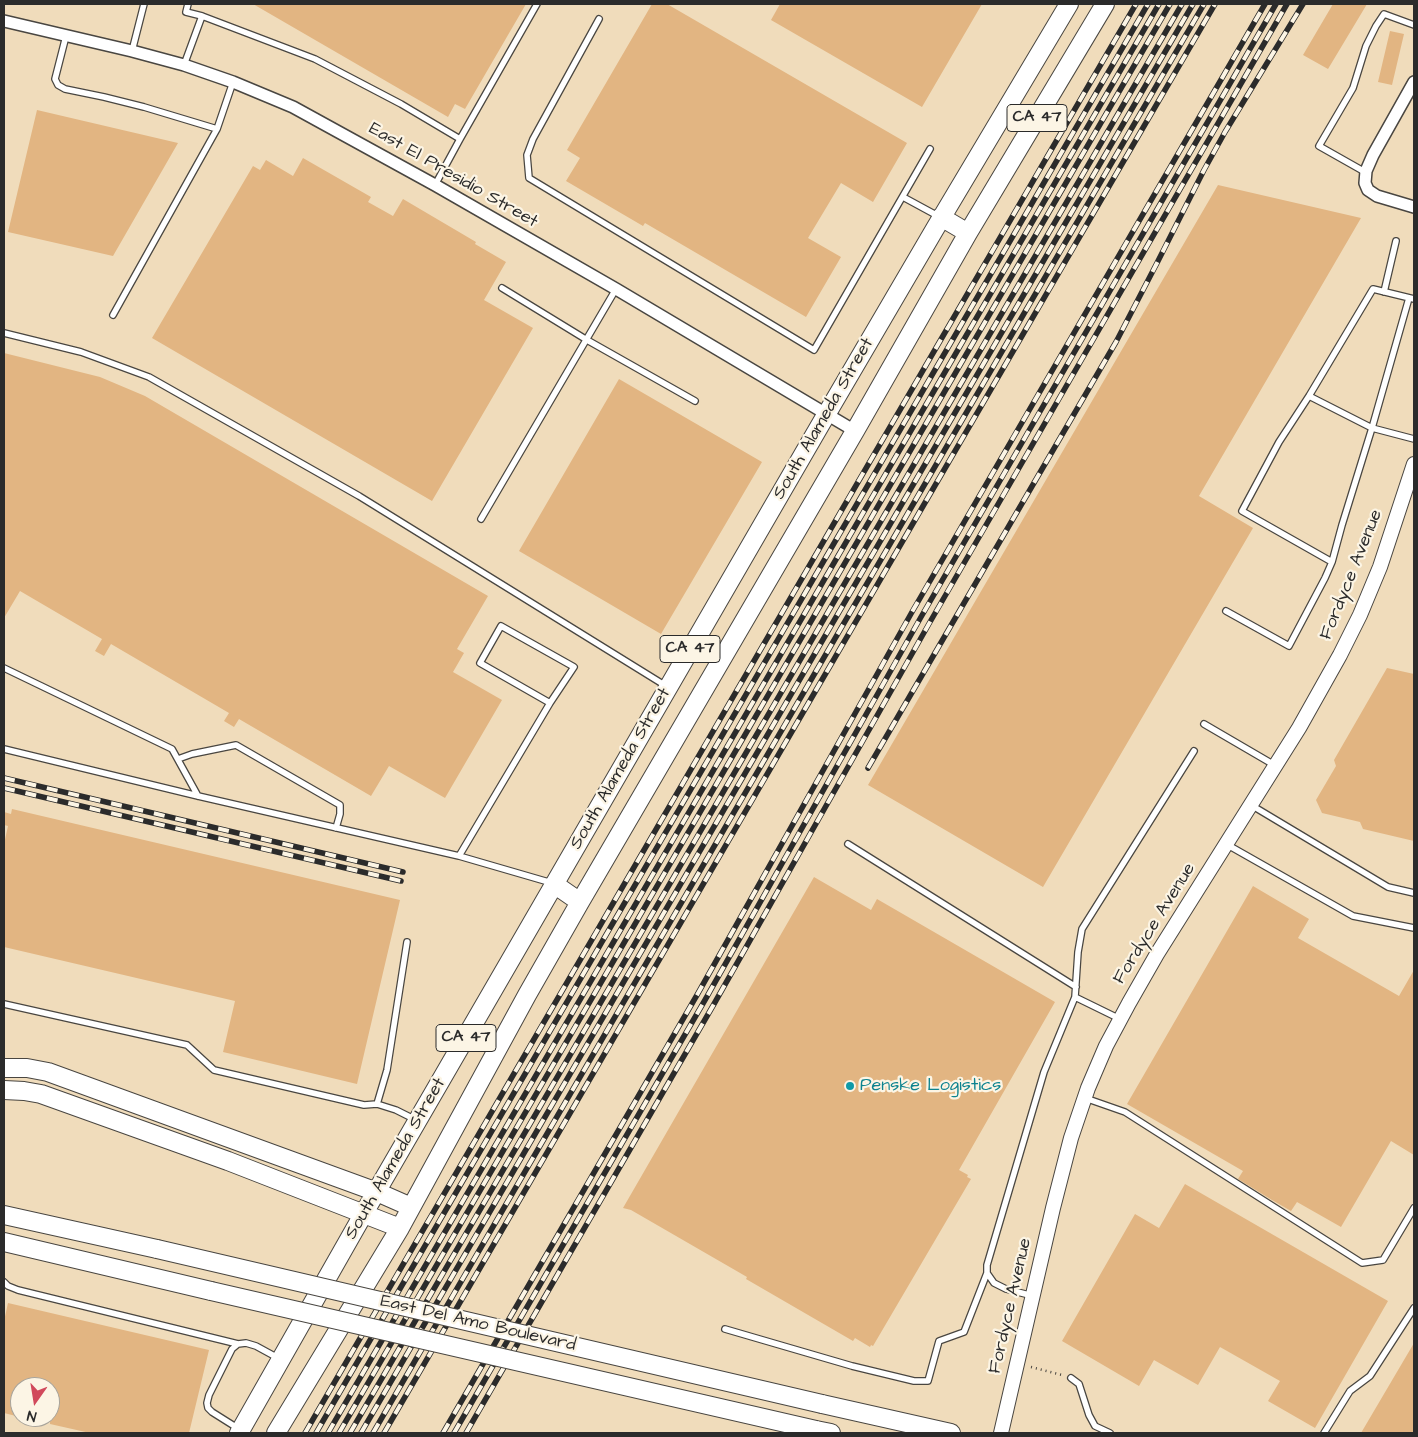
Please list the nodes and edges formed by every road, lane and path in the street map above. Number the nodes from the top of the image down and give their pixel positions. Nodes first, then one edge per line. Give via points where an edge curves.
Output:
1 (144, 4) edge
2 (188, 4) edge
3 (537, 4) edge
4 (1068, 4) edge
5 (1105, 4) edge
6 (202, 16) junction
7 (599, 19) dead end
8 (4, 21) edge
9 (1414, 24) edge
10 (66, 36) junction
11 (132, 51) junction
12 (184, 65) junction
13 (233, 82) junction
14 (1414, 82) edge
15 (217, 129) junction
16 (460, 139) junction
17 (930, 150) dead end
18 (1365, 177) junction
19 (435, 184) junction
20 (903, 197) junction
21 (1414, 207) edge
22 (942, 217) junction
23 (968, 233) junction
24 (1396, 241) dead end
25 (502, 288) dead end
26 (616, 289) junction
27 (1384, 292) junction
28 (1412, 299) edge
29 (113, 315) dead end
30 (4, 333) edge
31 (587, 340) junction
32 (1309, 396) junction
33 (695, 401) dead end
34 (826, 415) junction
35 (1372, 428) junction
36 (855, 431) junction
37 (1414, 439) edge
38 (1414, 464) edge
39 (481, 519) dead end
40 (1332, 562) junction
41 (1226, 611) dead end
42 (4, 668) edge
43 (668, 688) junction
44 (550, 703) junction
45 (1204, 724) dead end
46 (4, 748) edge
47 (1194, 751) dead end
48 (178, 759) junction
49 (1276, 766) junction
50 (198, 796) junction
51 (1251, 805) junction
52 (336, 828) junction
53 (848, 844) dead end
54 (1226, 844) junction
55 (459, 856) junction
56 (554, 884) junction
57 (1414, 893) edge
58 (580, 902) junction
59 (1414, 928) edge
60 (407, 942) dead end
61 (1076, 987) junction
62 (1075, 997) junction
63 (4, 1004) edge
64 (1120, 1019) junction
65 (4, 1068) edge
66 (4, 1090) edge
67 (1085, 1098) junction
68 (377, 1104) junction
69 (418, 1121) junction
70 (377, 1192) junction
71 (411, 1207) junction
72 (1414, 1208) edge
73 (364, 1213) junction
74 (4, 1215) edge
75 (400, 1228) junction
76 (4, 1242) edge
77 (987, 1273) junction
78 (5, 1285) edge
79 (1033, 1296) junction
80 (1414, 1308) edge
81 (724, 1329) dead end
82 (238, 1344) junction
83 (281, 1359) junction
84 (1017, 1364) junction
85 (604, 1374) dead end
86 (1071, 1378) joint
87 (240, 1431) edge
88 (824, 1431) edge
89 (276, 1433) edge
90 (777, 1433) edge
91 (951, 1433) edge
92 (1001, 1433) edge
93 (1110, 1433) edge
94 (1324, 1433) edge

1 - 11 lane
2 - 6 lane via 186,12
3 - 16 lane
4 - 22 main road, South Alameda Street / CA 47
5 - 23 main road, South Alameda Street / CA 47
6 - 12 lane
6 - 16 lane via 316,59
7 - 20 lane via 533,139 527,155 529,178 814,350
8 - 10 street, East El Presidio Street
9 - 18 lane via 1384,14 1366,46 1353,88 1319,146
10 - 11 street, East El Presidio Street
10 - 15 lane via 55,79 58,85
11 - 12 street, East El Presidio Street
12 - 13 street, East El Presidio Street
13 - 15 lane
13 - 19 street, East El Presidio Street via 311,116
14 - 18 street via 1382,136
15 - 29 lane
16 - 19 lane
17 - 20 lane
18 - 21 street via 1368,190 1377,196
19 - 26 street, East El Presidio Street
20 - 22 lane
22 - 23 main road
22 - 34 main road, South Alameda Street / CA 47
23 - 36 main road, South Alameda Street / CA 47
24 - 27 lane
25 - 31 lane
26 - 31 lane
26 - 34 street, East El Presidio Street
27 - 28 lane
27 - 32 lane via 1373,289
28 - 35 lane
30 - 43 lane via 81,352 149,377 359,496
31 - 33 lane
31 - 39 lane
32 - 35 lane
32 - 40 lane via 1279,442 1242,510
34 - 36 street, East El Presidio Street
34 - 43 main road, South Alameda Street / CA 47
35 - 37 lane
35 - 40 lane
36 - 58 main road, South Alameda Street / CA 47
38 - 49 street, Fordyce Avenue via 1380,567 1360,614 1322,688
40 - 41 lane via 1289,646
42 - 48 lane via 172,749
43 - 56 main road, South Alameda Street / CA 47
44 - 44 lane via 480,663 501,626 574,667
44 - 55 lane
45 - 49 lane
46 - 50 lane
47 - 61 lane via 1082,929
48 - 50 lane
48 - 52 lane via 236,745 340,805
49 - 51 street, Fordyce Avenue
50 - 52 lane
51 - 54 street, Fordyce Avenue
51 - 57 lane via 1388,887
52 - 55 lane
53 - 61 lane
54 - 59 lane via 1353,916
54 - 64 street, Fordyce Avenue
55 - 56 lane
56 - 58 main road
56 - 69 main road, South Alameda Street / CA 47
58 - 71 main road, South Alameda Street / CA 47
60 - 68 lane via 387,1070
61 - 62 lane
62 - 64 lane
62 - 77 lane via 1044,1072 988,1258
63 - 68 lane via 186,1045 214,1070 364,1105
64 - 67 street, Fordyce Avenue
65 - 70 main road via 48,1072
66 - 73 main road via 41,1094
67 - 72 lane via 1125,1112 1362,1263 1383,1260
67 - 79 street, Fordyce Avenue via 1071,1138
68 - 69 lane
69 - 70 main road, South Alameda Street / CA 47
70 - 71 main road
70 - 73 main road, South Alameda Street / CA 47
71 - 75 main road, South Alameda Street / CA 47
73 - 75 main road
73 - 83 main road, South Alameda Street / CA 47
74 - 91 main road, East Del Amo Boulevard, bridge
75 - 89 main road, South Alameda Street / CA 47
76 - 88 main road, East Del Amo Boulevard, bridge
77 - 79 lane via 994,1283 1006,1289
77 - 81 lane via 964,1332 939,1342 928,1381 914,1381 852,1366
78 - 82 lane
79 - 84 street, Fordyce Avenue
80 - 94 lane via 1370,1376 1350,1391
82 - 83 lane via 256,1346
82 - 87 lane via 232,1349 209,1395 208,1408
83 - 87 main road, South Alameda Street / CA 47
84 - 86 path
84 - 92 street, Fordyce Avenue
85 - 90 street via 763,1412
86 - 93 lane via 1079,1384 1095,1426

